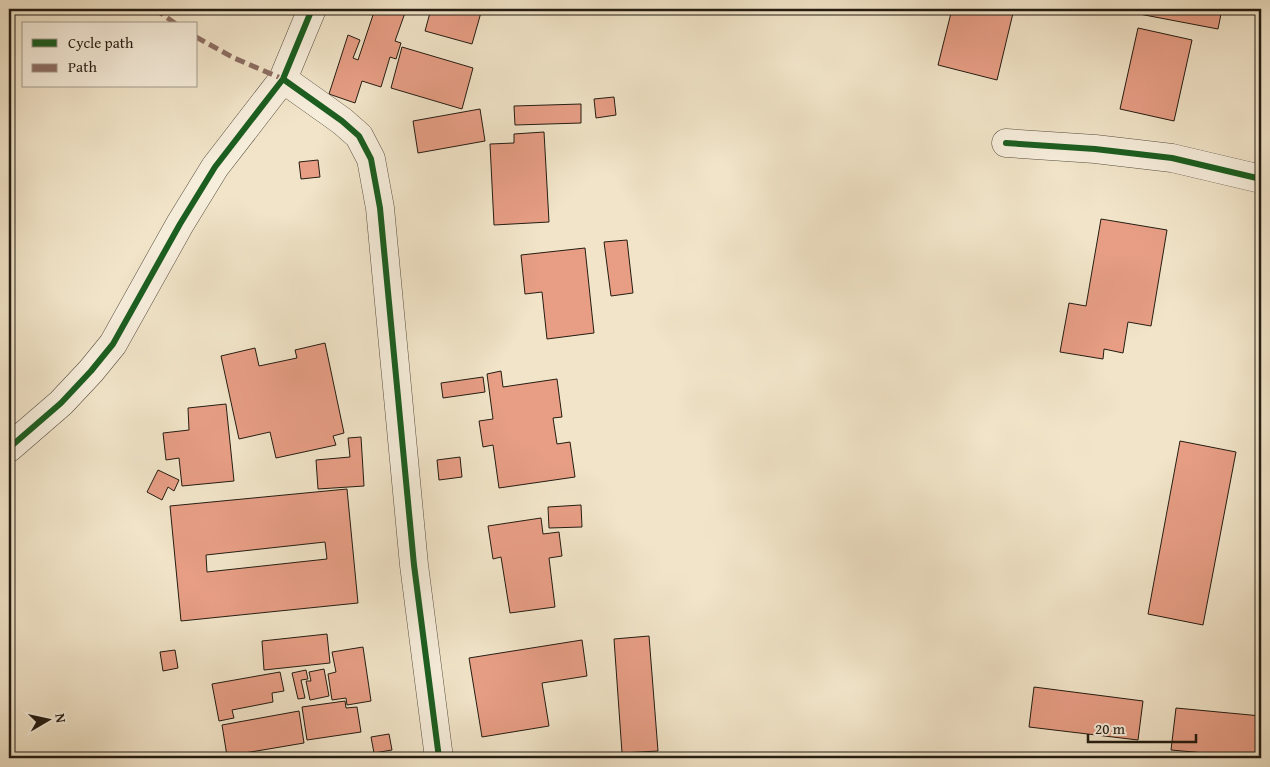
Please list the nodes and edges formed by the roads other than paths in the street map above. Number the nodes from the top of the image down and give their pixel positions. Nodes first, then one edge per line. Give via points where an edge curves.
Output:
1 (312, 9) edge
2 (283, 79) junction
3 (1006, 143) dead end
4 (1261, 179) edge
5 (9, 448) edge
6 (439, 758) edge

1 - 2 street
2 - 5 street via 215,168 113,344 61,403
2 - 6 street via 359,136 371,159 380,208 414,565
3 - 4 street via 1095,148 1172,158

